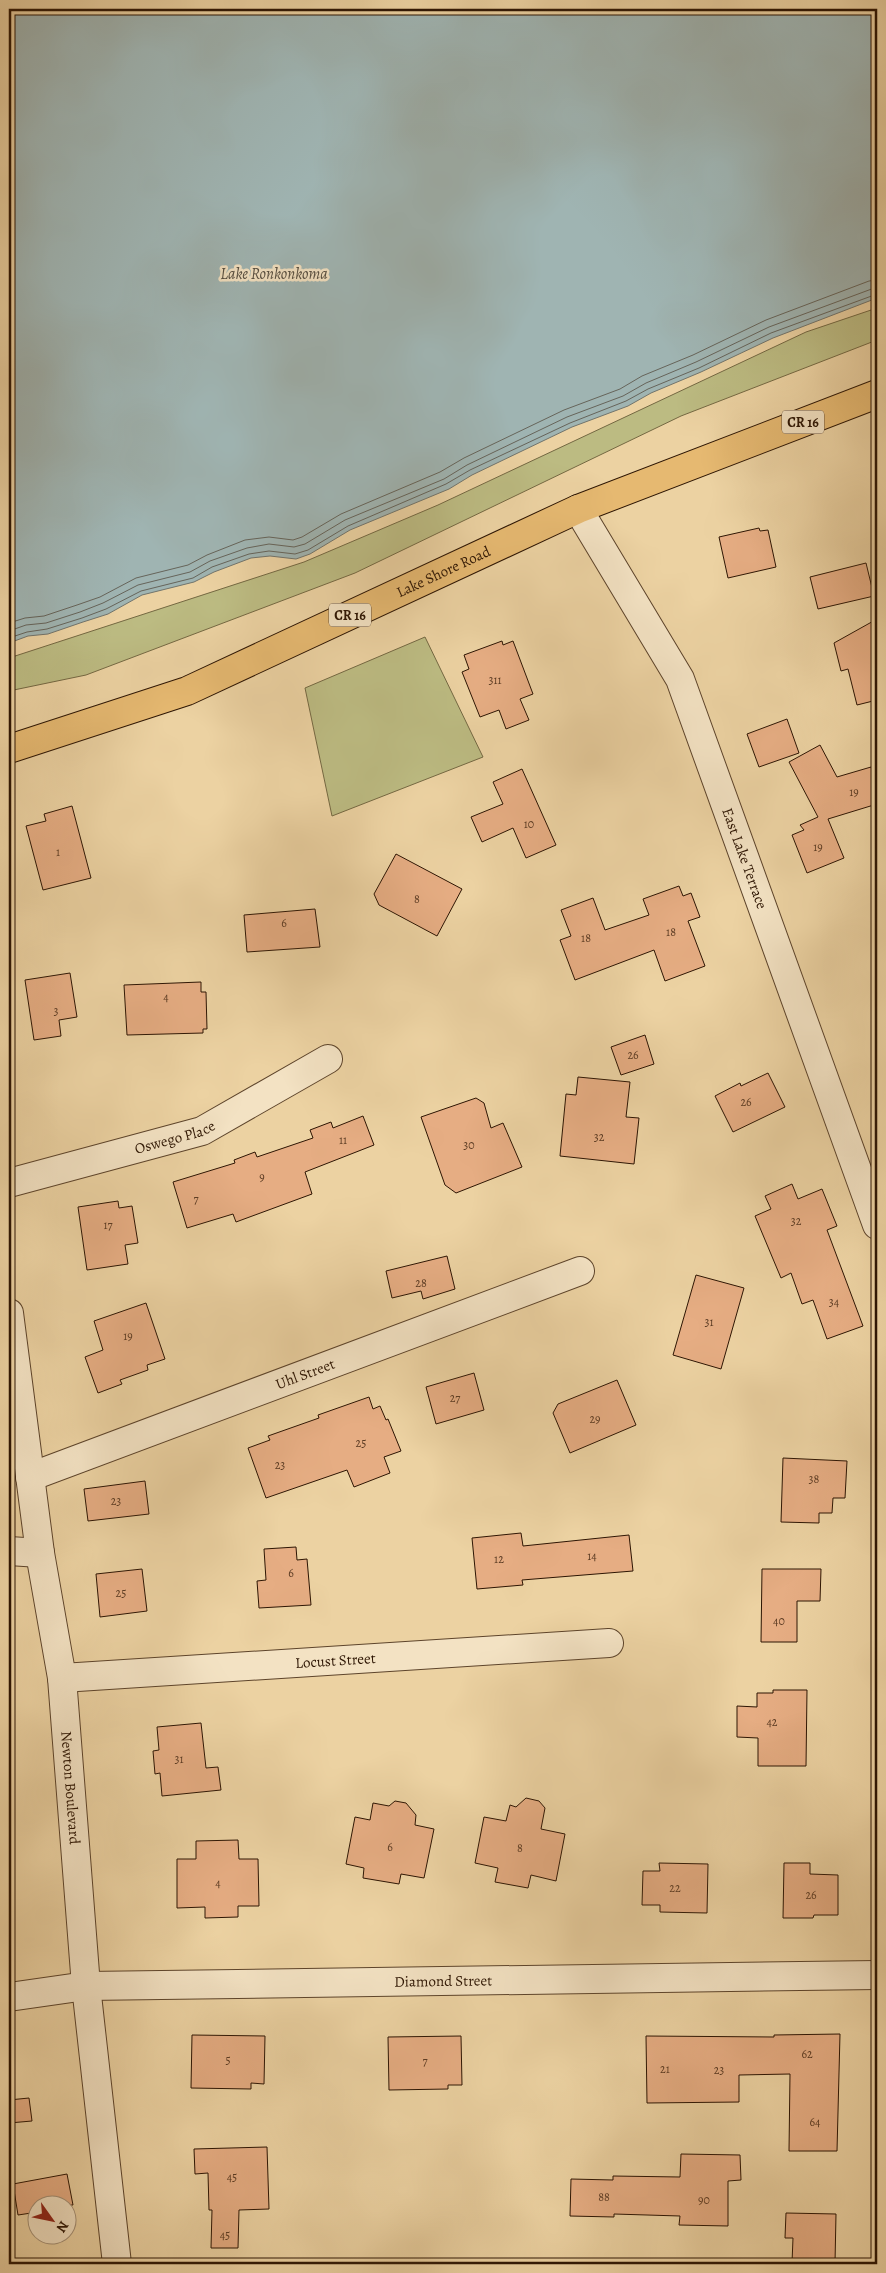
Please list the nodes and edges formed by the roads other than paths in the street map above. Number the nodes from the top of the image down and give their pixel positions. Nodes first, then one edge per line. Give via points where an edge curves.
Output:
1 (877, 394) edge
2 (578, 509) junction
3 (9, 749) edge
4 (328, 1058) dead end
5 (9, 1182) edge
6 (877, 1225) edge
7 (580, 1271) dead end
8 (9, 1312) edge
9 (30, 1477) junction
10 (9, 1551) edge
11 (40, 1553) junction
12 (609, 1643) dead end
13 (62, 1678) junction
14 (877, 1975) edge
15 (86, 1986) junction
16 (9, 1997) edge
17 (117, 2264) edge

1 - 2 main road, Lake Shore Road / CR 16
2 - 3 main road, Lake Shore Road / CR 16 via 187,691
2 - 6 street, East Lake Terrace via 680,679
4 - 5 street, Oswego Place via 202,1131
7 - 9 street, Uhl Street
8 - 9 street, Newton Boulevard
9 - 11 street, Newton Boulevard
10 - 11 street
11 - 13 street, Newton Boulevard
12 - 13 street, Locust Street
13 - 15 street, Newton Boulevard
14 - 15 street, Diamond Street
15 - 16 street, Diamond Street
15 - 17 street, Newton Boulevard

